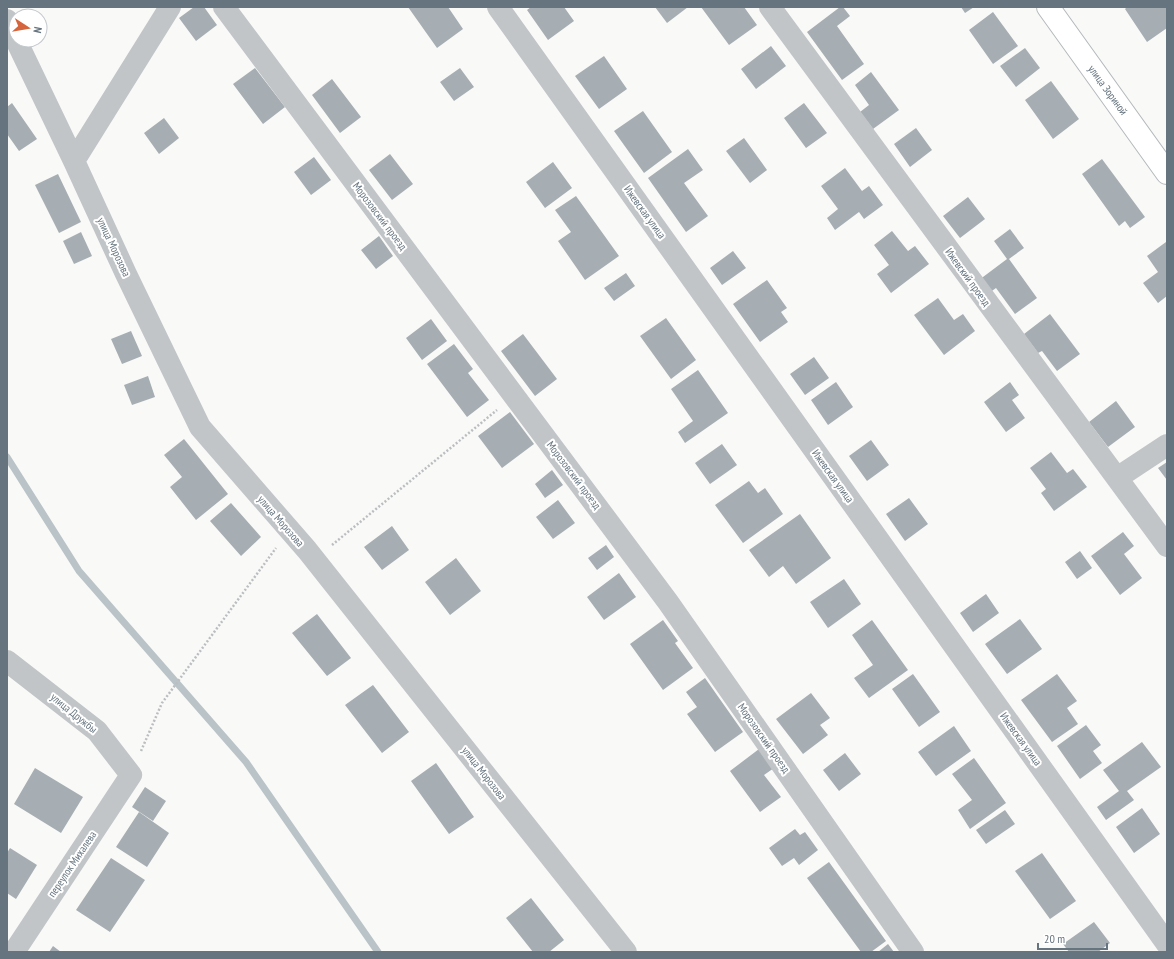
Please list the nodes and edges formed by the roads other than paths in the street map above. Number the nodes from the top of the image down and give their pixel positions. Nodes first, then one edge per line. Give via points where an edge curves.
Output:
1 (170, 7) edge
2 (224, 7) edge
3 (498, 7) edge
4 (770, 7) edge
5 (1048, 7) edge
6 (20, 48) edge
7 (74, 161) junction
8 (1167, 173) edge
9 (1167, 444) edge
10 (1117, 478) junction
11 (1167, 546) edge
12 (7, 661) edge
13 (131, 775) joint
14 (1167, 944) edge
15 (14, 952) edge
16 (626, 952) edge
17 (913, 952) edge

1 - 7 street
2 - 17 street, Морозовский проезд via 668,602
3 - 14 street, Ижевская улица
4 - 10 street, Ижевский проезд
5 - 8 main road, улица Зориной
6 - 7 street, улица Морозова
7 - 16 street, улица Морозова via 200,427 314,559
9 - 10 street
10 - 11 street, Ижевский проезд
12 - 13 street, улица Дружбы via 98,731
13 - 15 street, переулок Михалева

